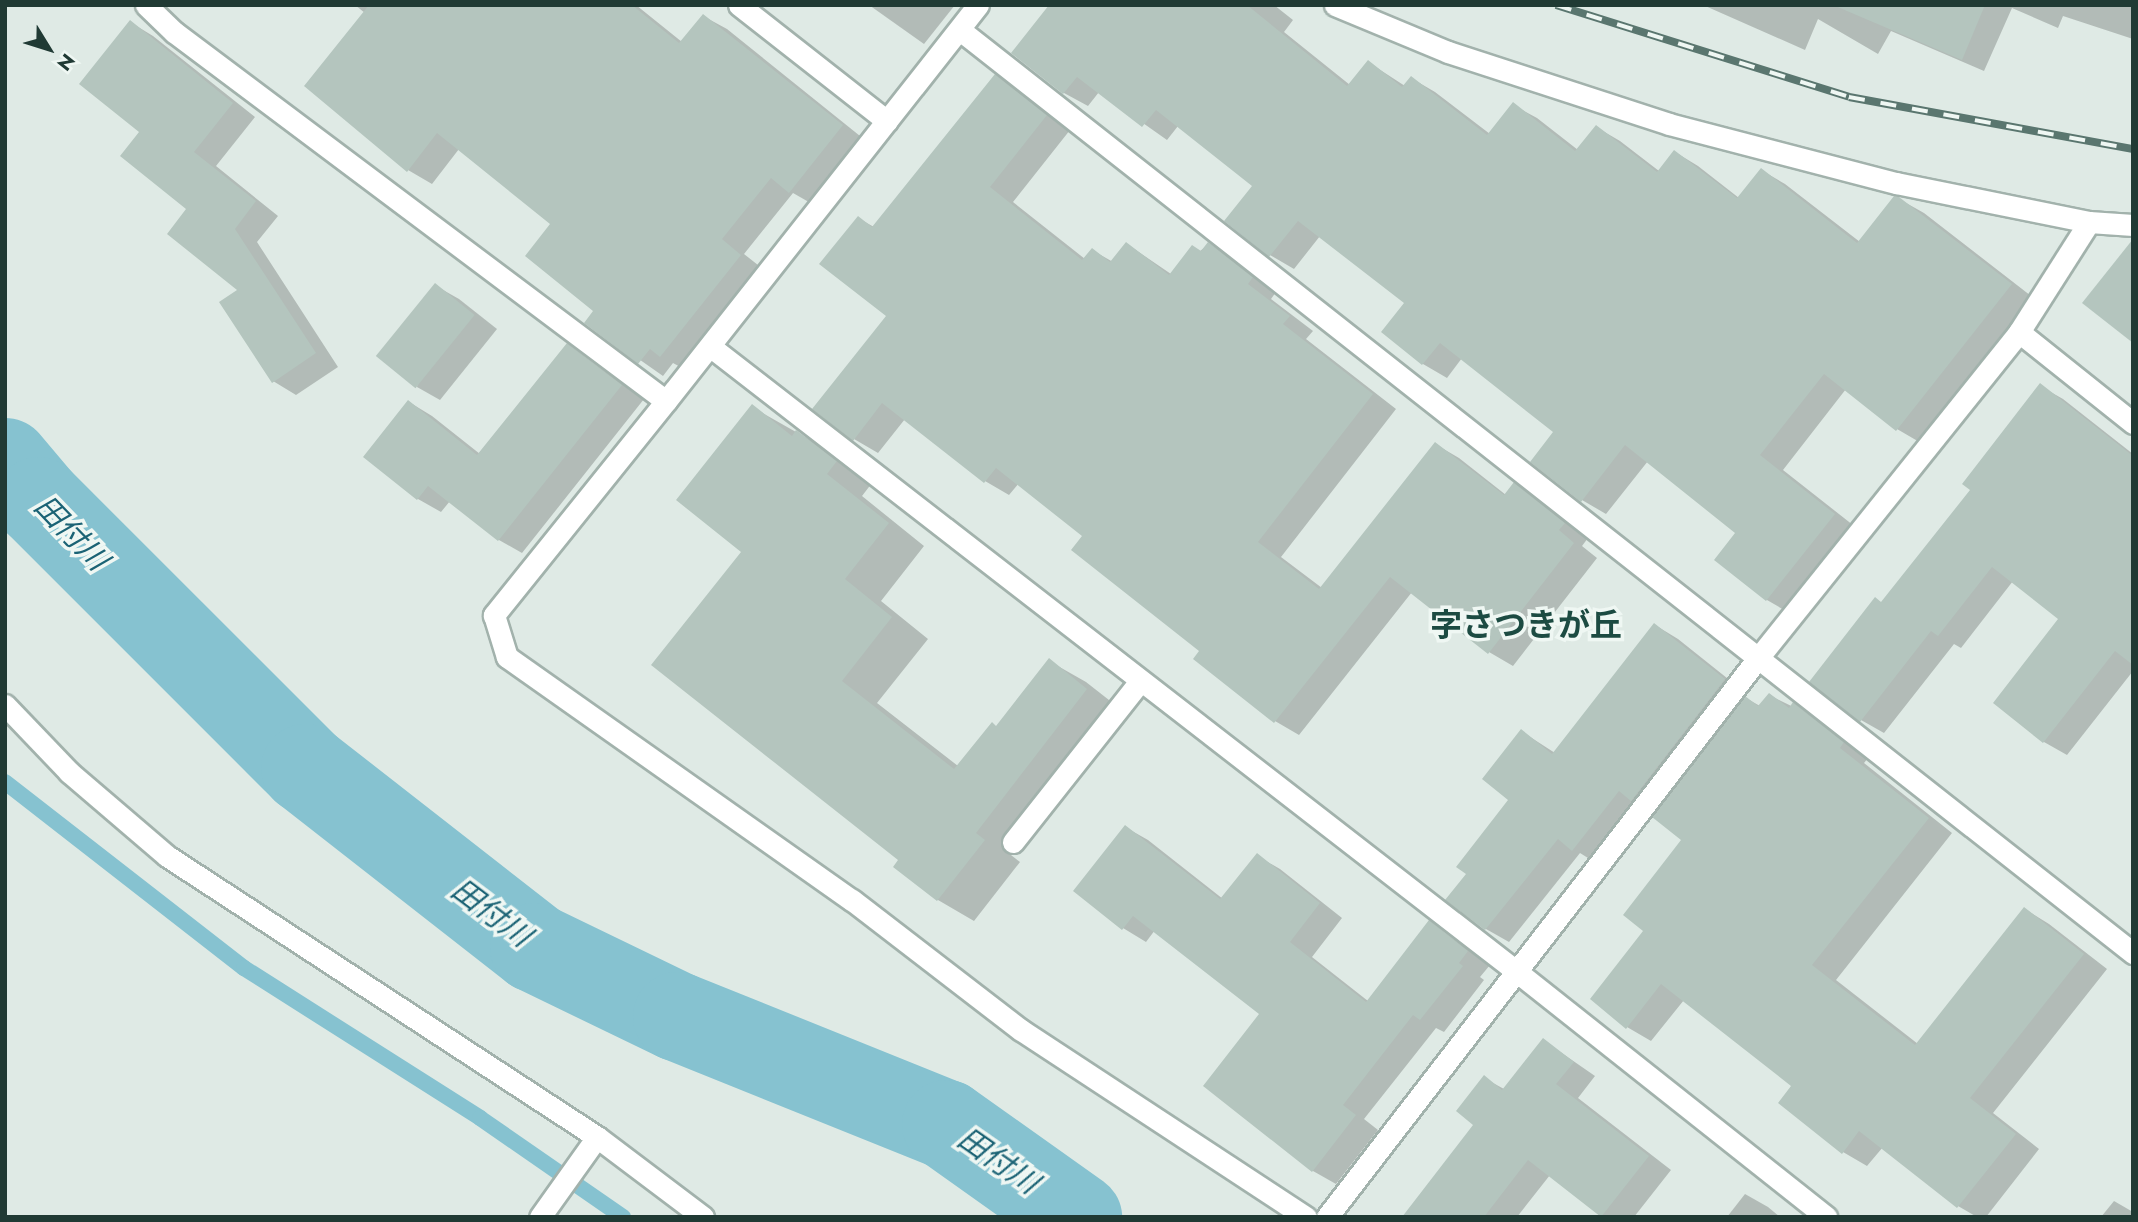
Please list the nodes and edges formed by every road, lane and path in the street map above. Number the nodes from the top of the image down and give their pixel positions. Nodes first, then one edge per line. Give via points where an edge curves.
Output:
1 (146, 5) edge
2 (739, 5) edge
3 (978, 5) edge
4 (1335, 5) edge
5 (960, 30) junction
6 (887, 121) junction
7 (2089, 222) junction
8 (2133, 225) edge
9 (2019, 332) junction
10 (711, 347) junction
11 (666, 401) junction
12 (2133, 423) edge
13 (1758, 658) junction
14 (1140, 681) junction
15 (5, 705) edge
16 (1013, 842) dead end
17 (2133, 953) edge
18 (1516, 971) junction
19 (597, 1137) junction
20 (540, 1217) edge
21 (703, 1217) edge
22 (1306, 1217) edge
23 (1327, 1217) edge
24 (1826, 1217) edge

1 - 11 street via 174,32
2 - 6 street
3 - 5 street
4 - 7 street via 1448,52 1669,124 1896,183
5 - 6 street
5 - 13 street
6 - 10 street
7 - 8 street
7 - 9 street
9 - 12 street
9 - 13 street
10 - 11 street
10 - 14 street
11 - 22 street via 494,615 507,657 852,900 1021,1030
13 - 17 street
13 - 18 street
14 - 16 street
14 - 18 street
15 - 19 street via 69,772 167,856
18 - 23 street
18 - 24 street
19 - 20 street
19 - 21 street

